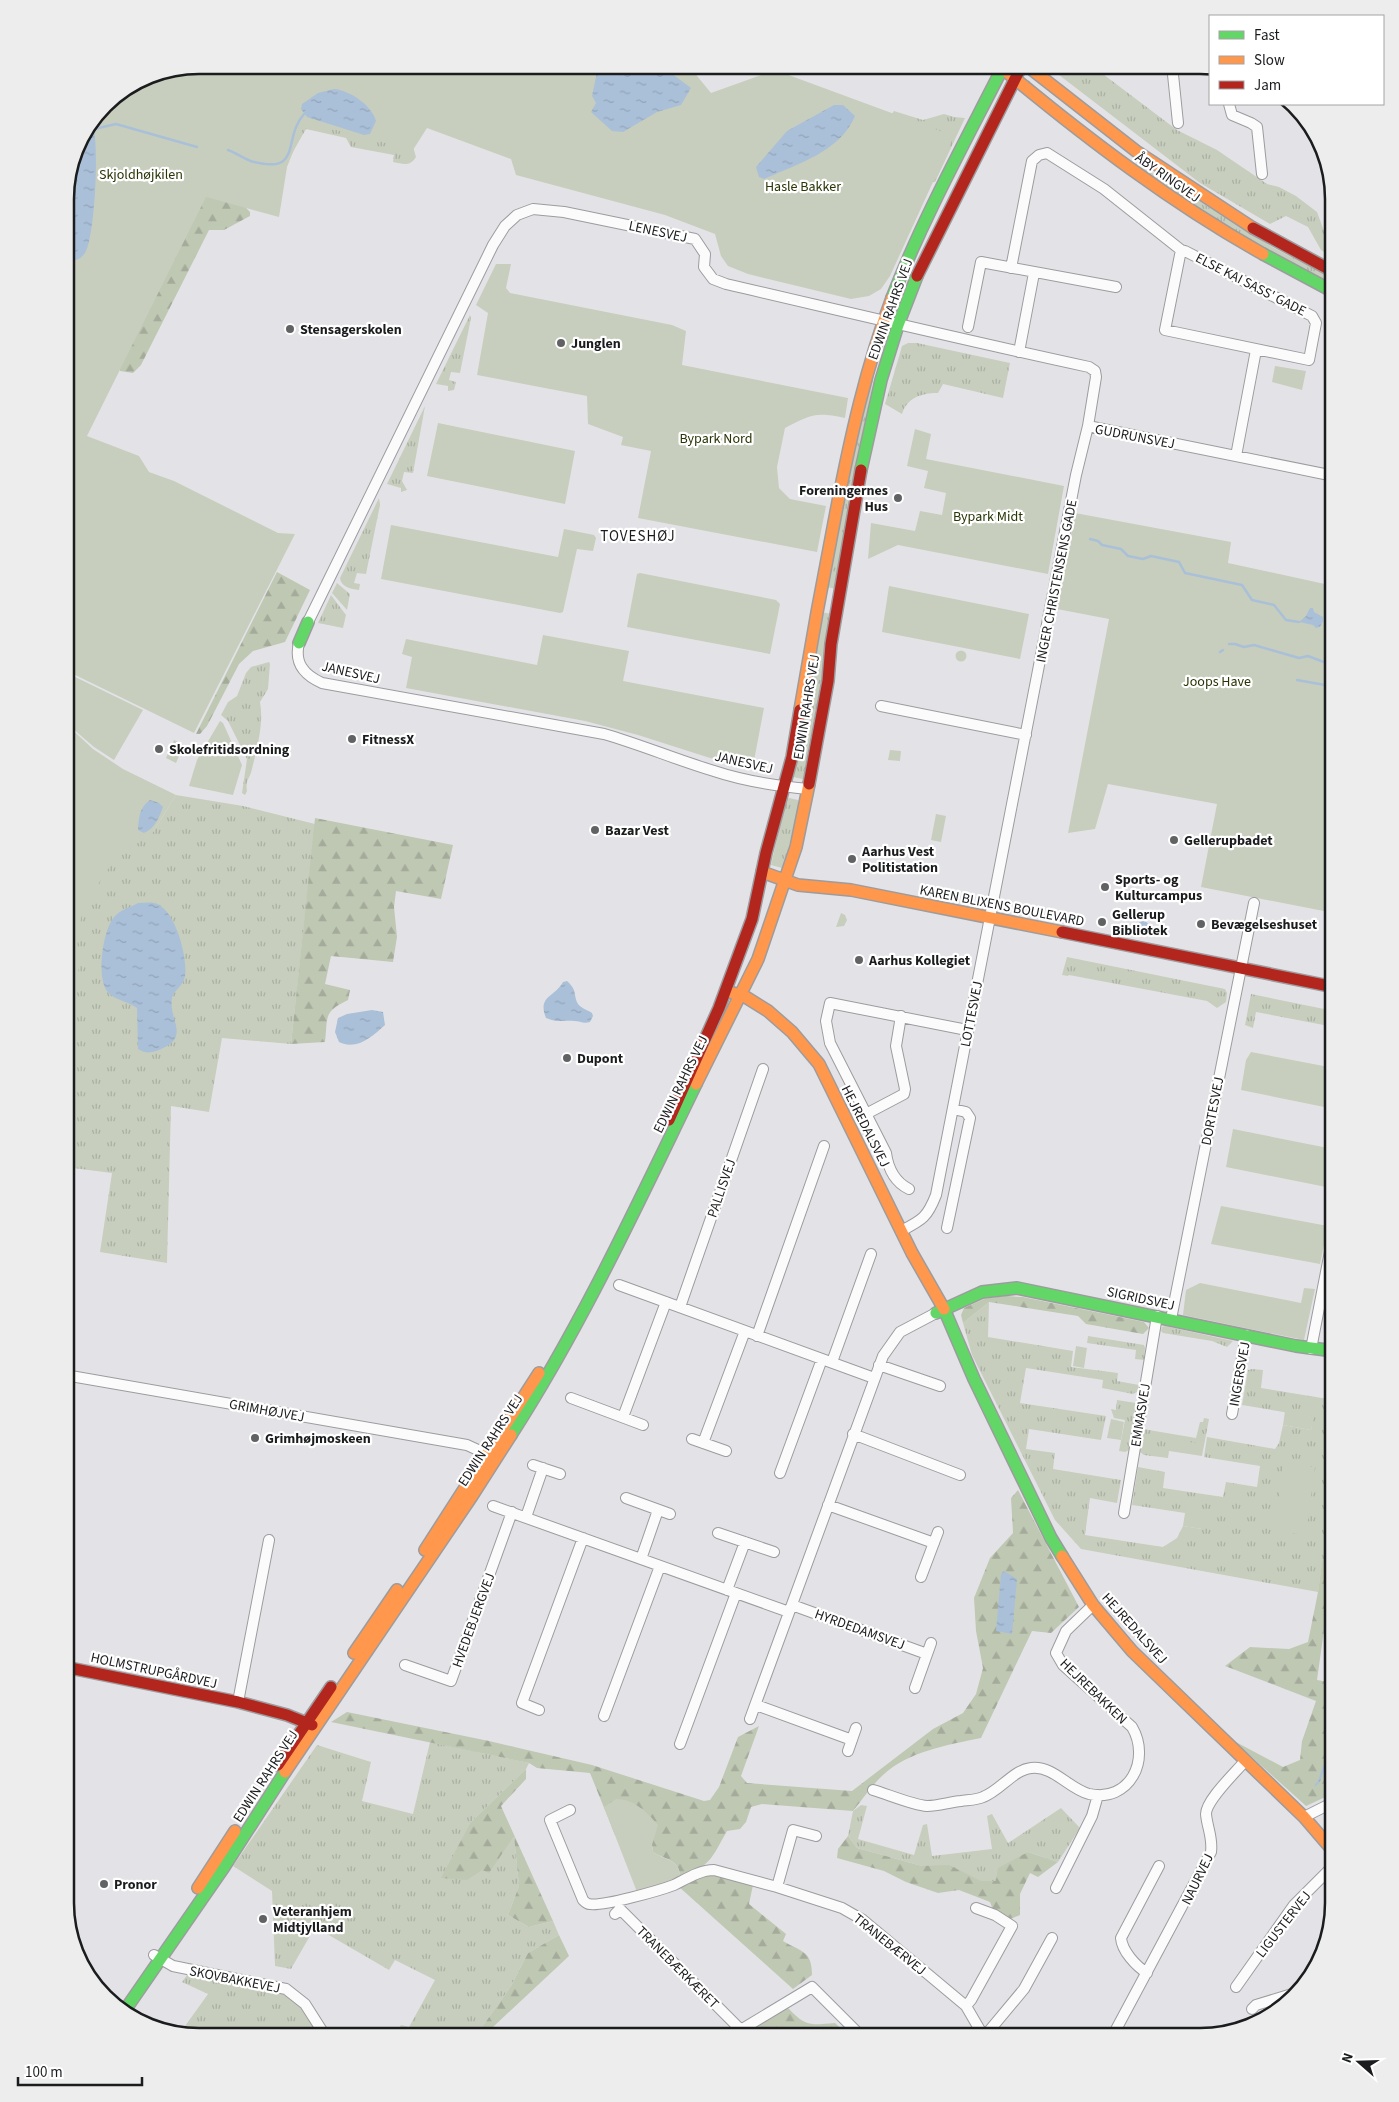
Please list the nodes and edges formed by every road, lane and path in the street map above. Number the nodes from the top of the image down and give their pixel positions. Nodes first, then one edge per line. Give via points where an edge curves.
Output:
1 (998, 74) edge
2 (1010, 74) edge
3 (1018, 74) edge
4 (1037, 74) edge
5 (1173, 74) edge
6 (1015, 79) junction
7 (1229, 105) edge
8 (1178, 123) dead end
9 (1262, 174) dead end
10 (1181, 250) junction
11 (1325, 267) edge
12 (1011, 268) junction
13 (1034, 273) junction
14 (472, 287) joint
15 (1116, 287) dead end
16 (1325, 287) edge
17 (884, 320) junction
18 (898, 325) junction
19 (968, 327) dead end
20 (1256, 350) junction
21 (1019, 352) junction
22 (1088, 426) junction
23 (1236, 456) junction
24 (1325, 474) edge
25 (308, 622) joint
26 (299, 643) joint
27 (881, 706) dead end
28 (1026, 735) junction
29 (784, 786) junction
30 (808, 789) junction
31 (762, 872) junction
32 (786, 877) junction
33 (1254, 903) dead end
34 (990, 918) junction
35 (1241, 969) junction
36 (1325, 986) edge
37 (725, 991) junction
38 (739, 999) junction
39 (901, 1016) junction
40 (967, 1030) junction
41 (763, 1069) dead end
42 (953, 1110) junction
43 (866, 1114) junction
44 (824, 1146) dead end
45 (909, 1189) dead end
46 (947, 1228) dead end
47 (901, 1231) junction
48 (871, 1254) dead end
49 (1325, 1277) edge
50 (619, 1285) dead end
51 (666, 1302) junction
52 (680, 1307) junction
53 (940, 1311) junction
54 (1157, 1316) junction
55 (1171, 1319) junction
56 (745, 1331) junction
57 (1246, 1335) junction
58 (757, 1336) junction
59 (1311, 1349) junction
60 (1325, 1350) edge
61 (827, 1361) junction
62 (879, 1365) junction
63 (74, 1377) edge
64 (874, 1378) junction
65 (940, 1386) dead end
66 (571, 1398) dead end
67 (1232, 1414) dead end
68 (623, 1418) junction
69 (643, 1425) dead end
70 (853, 1434) junction
71 (692, 1440) dead end
72 (703, 1444) junction
73 (726, 1451) dead end
74 (492, 1456) junction
75 (780, 1473) dead end
76 (560, 1474) dead end
77 (960, 1474) dead end
78 (626, 1498) dead end
79 (828, 1504) junction
80 (493, 1506) dead end
81 (658, 1510) junction
82 (512, 1512) junction
83 (670, 1514) dead end
84 (1124, 1514) dead end
85 (526, 1517) junction
86 (718, 1532) dead end
87 (938, 1532) dead end
88 (583, 1538) junction
89 (269, 1540) dead end
90 (745, 1542) junction
91 (934, 1543) junction
92 (774, 1552) dead end
93 (641, 1559) junction
94 (660, 1566) junction
95 (921, 1577) dead end
96 (731, 1591) junction
97 (1093, 1605) junction
98 (791, 1608) junction
99 (931, 1643) dead end
100 (927, 1654) junction
101 (405, 1665) dead end
102 (74, 1669) edge
103 (915, 1688) dead end
104 (238, 1702) junction
105 (756, 1705) junction
106 (539, 1710) dead end
107 (604, 1716) dead end
108 (750, 1719) dead end
109 (310, 1725) junction
110 (856, 1728) dead end
111 (852, 1740) junction
112 (680, 1744) dead end
113 (848, 1751) dead end
114 (1245, 1761) junction
115 (872, 1790) dead end
116 (1098, 1795) junction
117 (1325, 1806) edge
118 (570, 1810) dead end
119 (1304, 1817) junction
120 (816, 1836) dead end
121 (1325, 1842) edge
122 (1159, 1866) dead end
123 (1325, 1874) edge
124 (777, 1887) junction
125 (1056, 1888) dead end
126 (976, 1908) dead end
127 (615, 1914) dead end
128 (1052, 1938) dead end
129 (156, 1957) junction
130 (1147, 1973) junction
131 (1236, 1987) dead end
132 (1283, 1997) edge
133 (122, 2002) edge
134 (127, 2006) edge
135 (966, 2006) junction
136 (1252, 2009) dead end
137 (320, 2028) edge
138 (739, 2028) edge
139 (744, 2028) edge
140 (853, 2028) edge
141 (979, 2028) edge
142 (992, 2028) edge
143 (1117, 2028) edge

1 - 17 street, EDWIN RAHRS VEJ via 935,201
2 - 6 street, ÅBY RINGVEJ
3 - 6 street, EDWIN RAHRS VEJ
4 - 11 street, ÅBY RINGVEJ via 1167,174 1234,217
5 - 8 street
6 - 16 street, ÅBY RINGVEJ via 1101,148 1201,218
6 - 18 street, EDWIN RAHRS VEJ via 923,261
7 - 9 street via 1232,115 1257,127
10 - 12 street via 1104,189 1047,153 1032,161
10 - 20 street, ELSE KAI SASS' GADE via 1165,330
10 - 20 street, ELSE KAI SASS' GADE via 1312,316 1316,323 1309,360
12 - 13 street
12 - 19 street via 981,262
13 - 15 street
13 - 21 street
14 - 17 street, LENESVEJ via 505,226 517,215 533,209 684,235 702,246 704,267 713,278 726,284
14 - 25 street, JANESVEJ
17 - 18 street, GUDRUNSVEJ
17 - 29 street, EDWIN RAHRS VEJ via 842,473 792,757
18 - 21 street, GUDRUNSVEJ
18 - 30 street, EDWIN RAHRS VEJ via 877,396 860,476
20 - 23 street
21 - 22 street, GUDRUNSVEJ via 1095,371
22 - 23 street, GUDRUNSVEJ
22 - 28 street, INGER CHRISTENSENS GADE
23 - 24 street, GUDRUNSVEJ
25 - 26 street, JANESVEJ
26 - 29 street, JANESVEJ via 297,656 300,666 307,675 322,683 604,734 716,772
27 - 28 street
28 - 34 street, INGER CHRISTENSENS GADE
29 - 30 street, JANESVEJ
29 - 31 street, EDWIN RAHRS VEJ
30 - 32 street, EDWIN RAHRS VEJ
31 - 32 street, KAREN BLIXENS BOULEVARD
31 - 37 street, EDWIN RAHRS VEJ via 752,919
32 - 34 street, KAREN BLIXENS BOULEVARD via 798,885 841,888
32 - 38 street, EDWIN RAHRS VEJ via 761,951
33 - 35 street, DORTESVEJ
34 - 35 street, KAREN BLIXENS BOULEVARD
34 - 40 street, LOTTESVEJ
35 - 36 street, KAREN BLIXENS BOULEVARD
35 - 55 street, DORTESVEJ
37 - 38 street, HEJREDALSVEJ
37 - 74 street, EDWIN RAHRS VEJ via 665,1128 597,1270
38 - 47 street, HEJREDALSVEJ via 780,1022 818,1064
38 - 74 street, EDWIN RAHRS VEJ via 604,1272 538,1393
39 - 40 street
39 - 43 street via 896,1046 904,1094
39 - 43 street via 830,1003 826,1021 830,1043
40 - 42 street, LOTTESVEJ
41 - 52 street, PALLISVEJ
42 - 46 street via 966,1112 970,1118
42 - 47 street, LOTTESVEJ via 930,1211 922,1220
43 - 45 street via 886,1153 893,1175
44 - 58 street
47 - 53 street, HEJREDALSVEJ via 925,1290
48 - 61 street
49 - 59 street
50 - 51 street
51 - 52 street
51 - 68 street
52 - 56 street
53 - 54 street, SIGRIDSVEJ via 982,1292 1017,1288
53 - 62 street via 900,1332
53 - 97 street, HEJREDALSVEJ via 1052,1538
54 - 55 street, SIGRIDSVEJ
54 - 84 street, EMMASVEJ
55 - 57 street, SIGRIDSVEJ
56 - 58 street
56 - 72 street
57 - 59 street, SIGRIDSVEJ
57 - 67 street, INGERSVEJ
58 - 61 street
59 - 60 street, SIGRIDSVEJ
61 - 64 street
61 - 75 street
62 - 64 street
62 - 65 street
63 - 74 street, GRIMHØJVEJ via 458,1444
64 - 70 street
66 - 68 street
68 - 69 street
70 - 77 street
70 - 79 street
71 - 72 street
72 - 73 street
74 - 109 street, EDWIN RAHRS VEJ
76 - 85 street via 538,1466
78 - 81 street
79 - 91 street
79 - 98 street
80 - 82 street
81 - 83 street
81 - 93 street
82 - 85 street
82 - 101 street, HVEDEBJERGVEJ via 451,1681
85 - 88 street
86 - 90 street
87 - 91 street
88 - 93 street
88 - 106 street via 522,1703
89 - 104 street
90 - 92 street
90 - 96 street
91 - 95 street
93 - 94 street
94 - 96 street
94 - 107 street
96 - 98 street
96 - 112 street
97 - 114 street, HEJREDALSVEJ via 1132,1651
97 - 116 street, HEJREBAKKEN via 1066,1631 1056,1653 1058,1659 1132,1727 1140,1752 1137,1770 1125,1785
98 - 100 street, HYRDEDAMSVEJ
98 - 105 street
99 - 100 street
100 - 103 street
102 - 104 street, HOLMSTRUPGÅRDVEJ
104 - 109 street, HOLMSTRUPGÅRDVEJ via 287,1715
105 - 108 street
105 - 111 street
109 - 129 street, EDWIN RAHRS VEJ via 224,1867
110 - 111 street
111 - 113 street
114 - 119 street, HEJREDALSVEJ
114 - 130 street, NAURVEJ via 1209,1802 1206,1816 1213,1841 1211,1852
115 - 116 street via 927,1806 984,1798 1032,1767 1048,1771 1082,1792
116 - 125 street via 1092,1816
117 - 119 street
118 - 124 street, TRANEBÆRVEJ via 550,1820 587,1904 646,1893 707,1870
119 - 121 street, HEJREDALSVEJ
120 - 124 street via 793,1830
122 - 130 street via 1121,1938 1128,1954
123 - 131 street, LIGUSTERVEJ via 1294,1906
124 - 135 street, TRANEBÆRVEJ via 842,1908 863,1920
126 - 135 street via 1012,1926
127 - 138 street, TRANEBÆRKÆRET via 620,1909
128 - 142 street, TRANEBÆRVEJ via 1024,1989
129 - 133 street, EDWIN RAHRS VEJ
129 - 134 street, EDWIN RAHRS VEJ
129 - 137 street, SKOVBAKKEVEJ via 172,1966 286,1989 305,2004
130 - 143 street, NAURVEJ
132 - 136 street
135 - 141 street, TRANEBÆRVEJ
139 - 140 street via 812,1988

